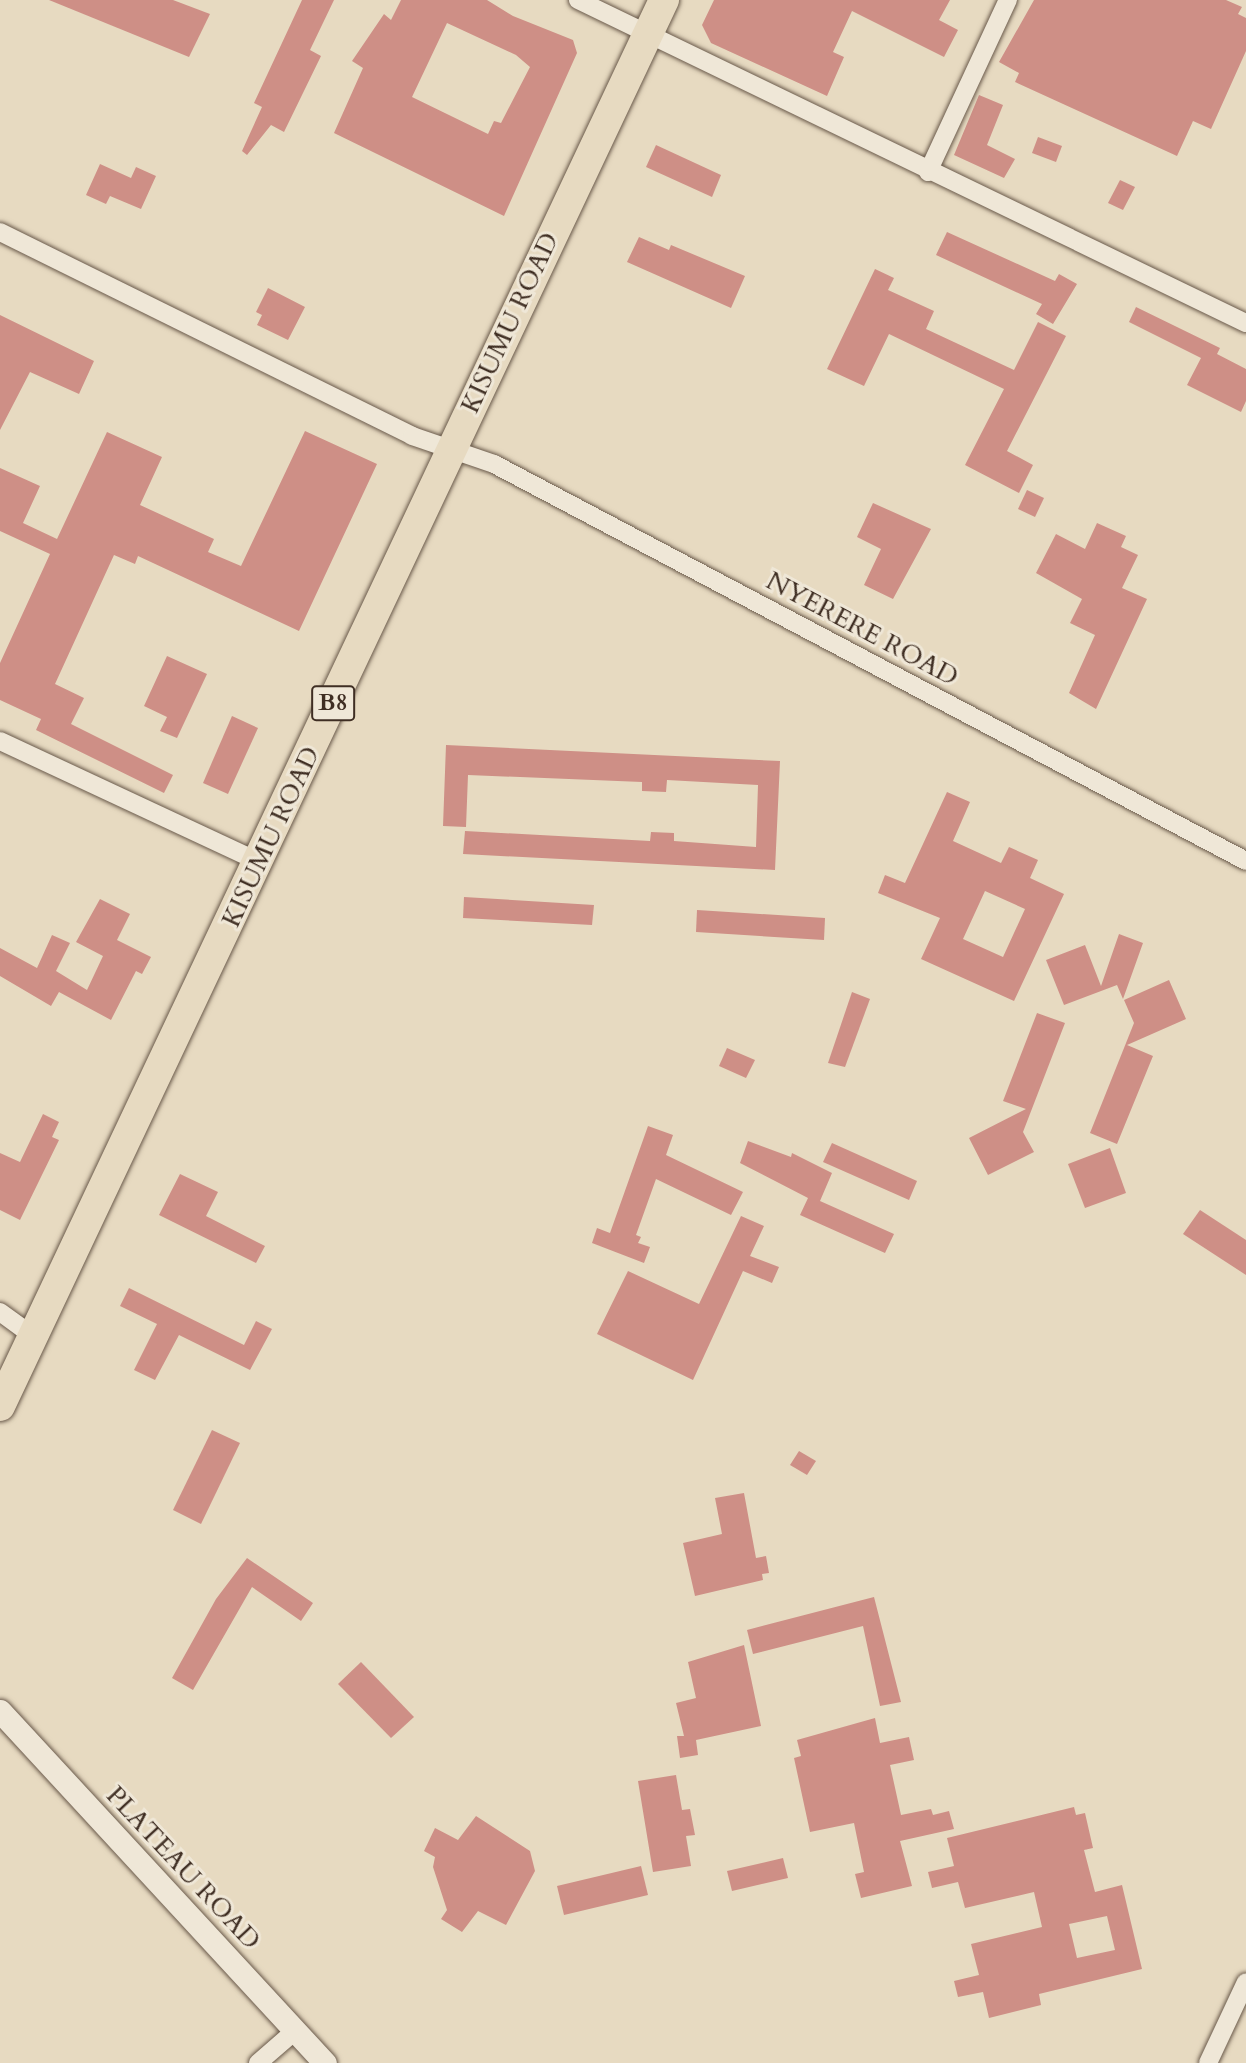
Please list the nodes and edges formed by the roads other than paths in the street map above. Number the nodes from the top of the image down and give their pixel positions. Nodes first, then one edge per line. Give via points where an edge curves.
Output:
1 (578, 0) edge
2 (664, 0) edge
3 (1008, 0) edge
4 (647, 35) junction
5 (928, 172) junction
6 (0, 232) edge
7 (1246, 323) edge
8 (452, 446) junction
9 (0, 741) edge
10 (260, 862) junction
11 (1246, 862) edge
12 (0, 1312) edge
13 (33, 1336) junction
14 (0, 1406) edge
15 (0, 1711) edge
16 (1246, 1982) edge
17 (1242, 2003) edge
18 (295, 2031) junction
19 (258, 2063) edge
20 (325, 2063) edge
21 (1208, 2063) edge

1 - 4 street
2 - 4 highway, KISUMU ROAD / B8
3 - 5 street
4 - 5 street
4 - 8 highway, KISUMU ROAD / B8
5 - 7 street
6 - 8 street, NYERERE ROAD via 412,436
8 - 10 highway, KISUMU ROAD / B8
8 - 11 street, NYERERE ROAD via 506,470
9 - 10 street
10 - 13 highway, KISUMU ROAD / B8
12 - 13 street
13 - 14 highway, KISUMU ROAD / B8
15 - 18 street, PLATEAU ROAD
16 - 17 street
17 - 21 street
18 - 19 street
18 - 20 street, PLATEAU ROAD

